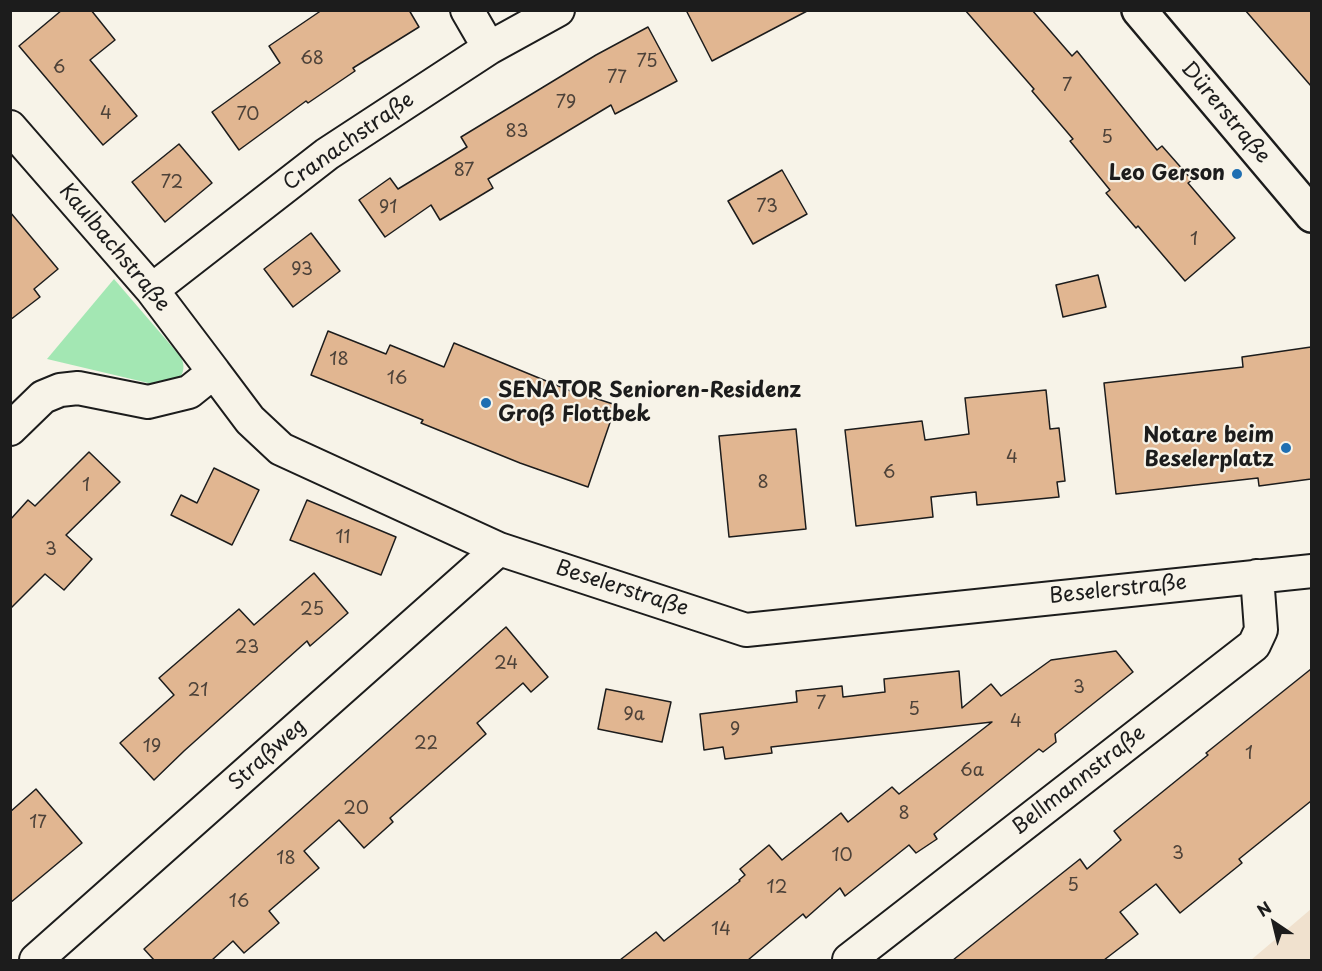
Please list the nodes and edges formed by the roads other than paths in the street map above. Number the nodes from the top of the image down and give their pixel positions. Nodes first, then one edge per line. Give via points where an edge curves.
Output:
1 (467, 10) edge
2 (558, 10) edge
3 (1139, 10) edge
4 (489, 48) junction
5 (10, 127) edge
6 (1311, 215) edge
7 (152, 290) junction
8 (214, 372) junction
9 (16, 412) edge
10 (499, 549) junction
11 (1311, 571) edge
12 (1257, 576) junction
13 (36, 960) edge
14 (849, 960) edge

1 - 4 street
2 - 4 street, Cranachstraße
3 - 6 main road, Dürerstraße
4 - 7 street, Cranachstraße via 327,154
5 - 7 street, Kaulbachstraße
7 - 8 street, Kaulbachstraße
8 - 9 street via 189,392 148,402 78,388 60,390
8 - 10 street, Beselerstraße via 250,420 281,450
10 - 12 street, Beselerstraße via 746,630
10 - 13 street, Straßweg
11 - 12 street, Beselerstraße
12 - 14 street, Bellmannstraße via 1262,630 1254,645

